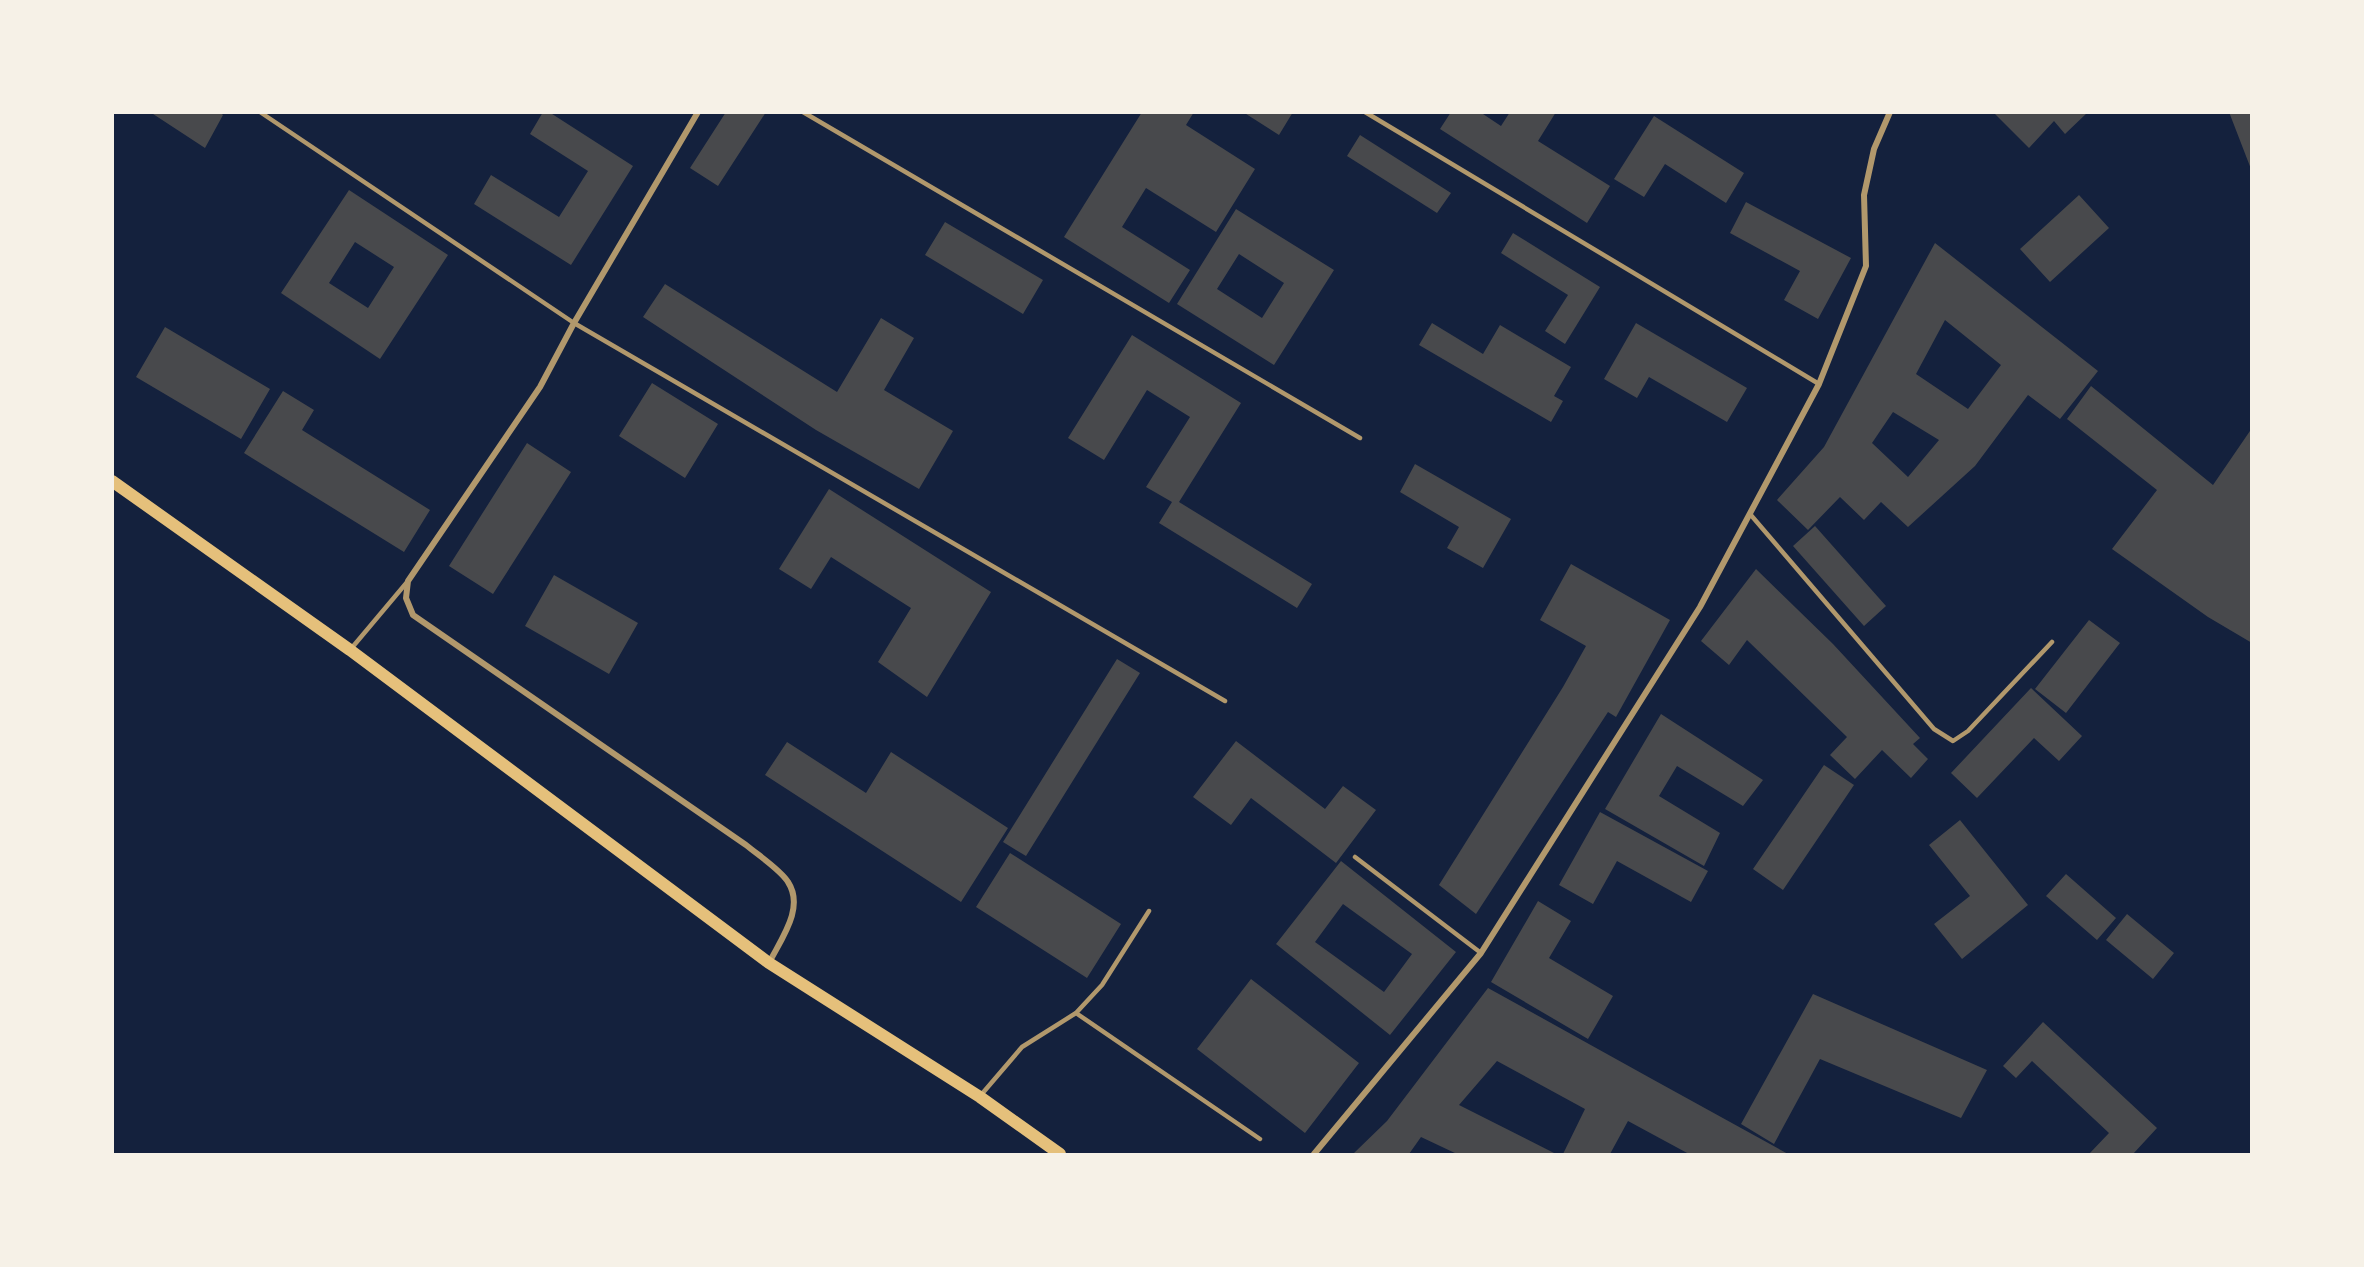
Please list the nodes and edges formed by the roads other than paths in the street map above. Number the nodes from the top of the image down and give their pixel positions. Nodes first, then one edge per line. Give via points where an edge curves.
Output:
1 (260, 112) edge
2 (698, 112) edge
3 (803, 112) edge
4 (1365, 112) edge
5 (1890, 112) edge
6 (574, 323) junction
7 (1819, 384) junction
8 (1360, 438) dead end
9 (112, 481) edge
10 (1750, 514) junction
11 (408, 581) junction
12 (2052, 642) dead end
13 (350, 650) junction
14 (1225, 701) dead end
15 (1355, 857) dead end
16 (1149, 911) dead end
17 (1481, 953) junction
18 (769, 963) junction
19 (1076, 1013) junction
20 (980, 1097) junction
21 (1260, 1139) dead end
22 (1060, 1155) edge
23 (1314, 1155) edge

1 - 6 lane
2 - 6 street
3 - 8 lane
4 - 7 lane
5 - 7 street via 1874,149 1864,195 1866,266
6 - 11 street via 540,387
6 - 14 lane
7 - 10 street
9 - 13 main road
10 - 12 lane via 1934,729 1953,741 1968,731
10 - 17 street via 1700,607
11 - 13 lane
11 - 18 street via 406,598 413,615 746,845 788,880 795,896 794,911
13 - 18 main road
15 - 17 lane
16 - 19 lane via 1102,985
17 - 23 street
18 - 20 main road
19 - 20 lane via 1022,1047
19 - 21 lane
20 - 22 main road

